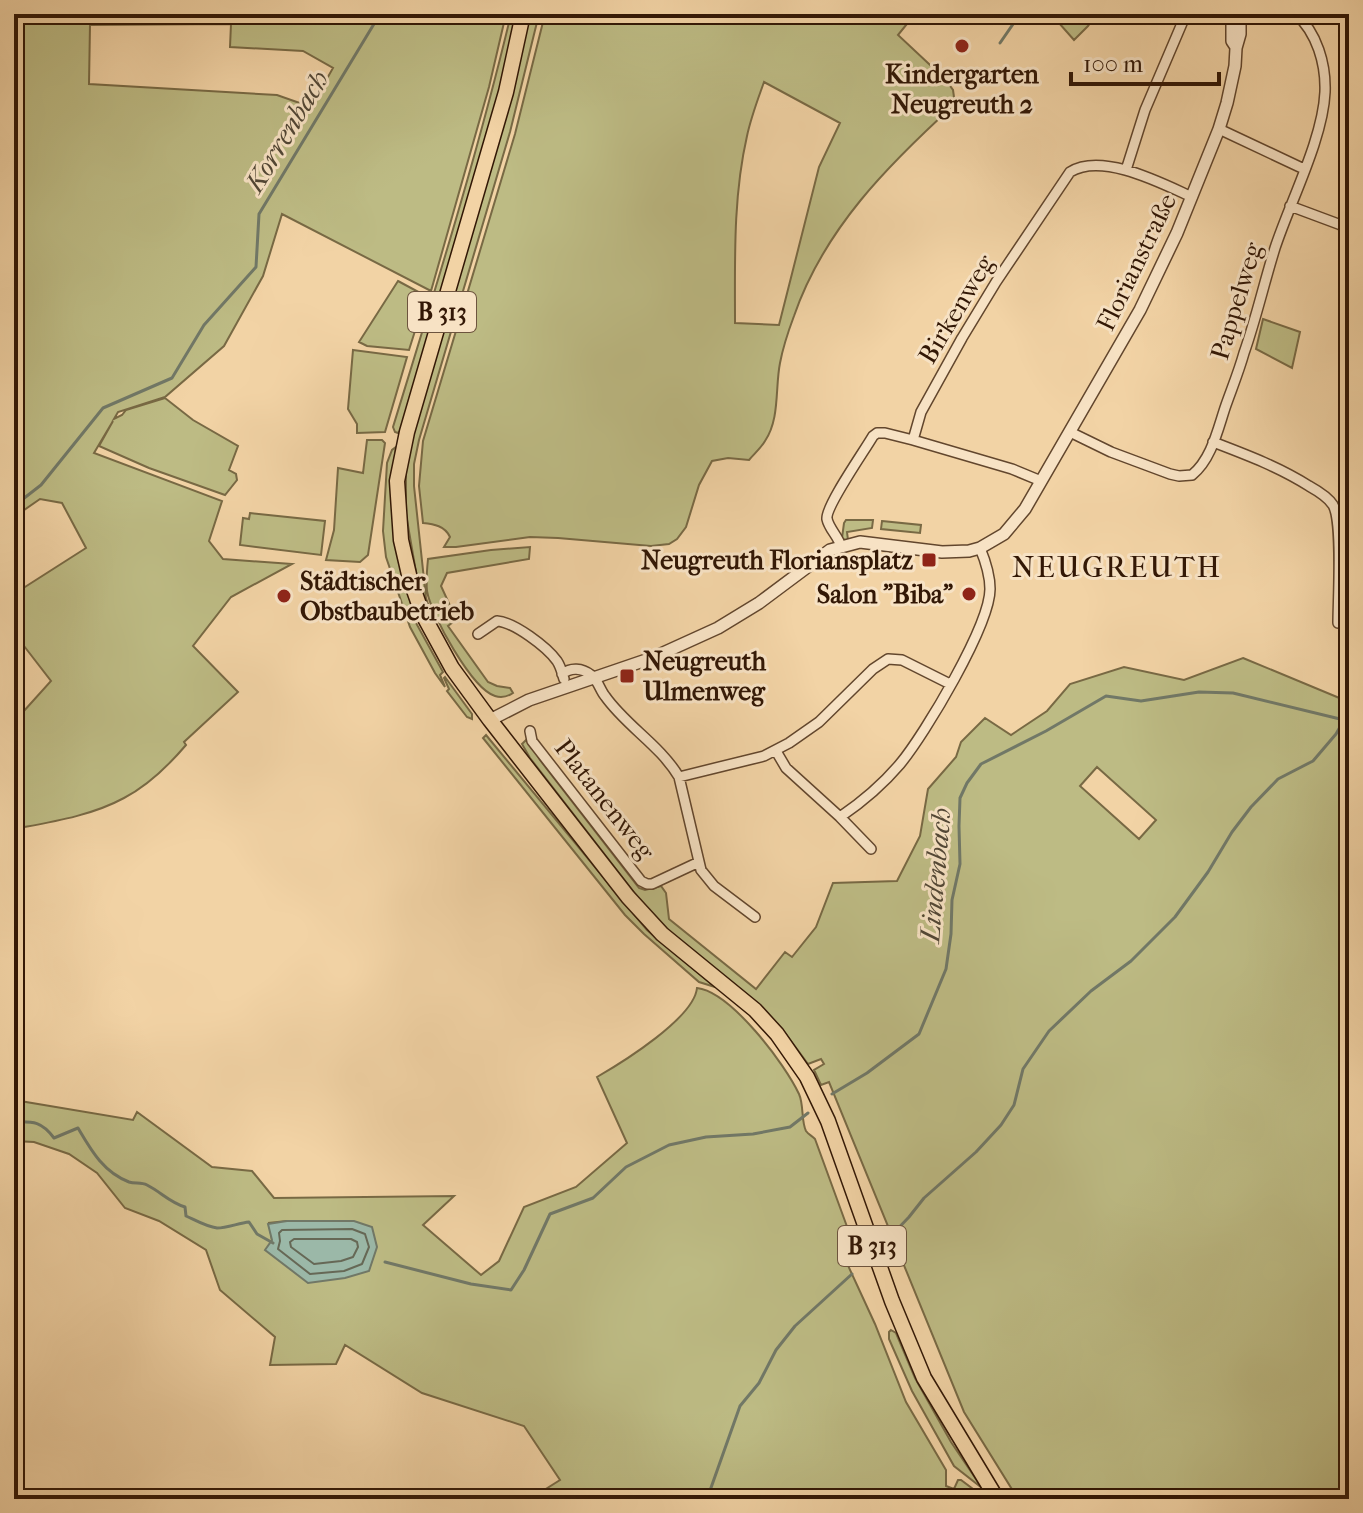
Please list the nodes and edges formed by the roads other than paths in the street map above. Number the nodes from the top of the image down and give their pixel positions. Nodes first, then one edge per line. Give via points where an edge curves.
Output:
1 (523, 14) edge
2 (1234, 14) edge
3 (1296, 14) edge
4 (1183, 21) dead end
5 (1219, 129) junction
6 (1304, 169) junction
7 (1126, 170) junction
8 (1192, 197) junction
9 (1290, 206) junction
10 (1349, 233) edge
11 (1070, 432) junction
12 (913, 440) junction
13 (1213, 442) junction
14 (1041, 481) junction
15 (841, 547) junction
16 (980, 548) junction
17 (1338, 623) dead end
18 (478, 634) dead end
19 (562, 674) junction
20 (595, 678) junction
21 (950, 684) junction
22 (566, 688) junction
23 (490, 720) junction
24 (530, 731) dead end
25 (776, 751) junction
26 (679, 777) junction
27 (840, 817) junction
28 (871, 849) dead end
29 (699, 862) junction
30 (755, 917) dead end
31 (997, 1499) edge

1 - 23 main road, B 313 via 397,481 401,540 422,613 452,668
2 - 5 street, Florianstraße via 1240,19 1240,34
3 - 6 street, Pappelweg via 1316,43 1325,93
4 - 7 street
5 - 6 street
5 - 8 street, Florianstraße
6 - 9 street, Pappelweg
7 - 8 street, Birkenweg
7 - 12 street, Birkenweg via 1083,166 1064,179 957,348 921,412
8 - 11 street, Florianstraße via 1140,310
9 - 10 street
9 - 13 street, Pappelweg
11 - 13 street, Pappelweg via 1179,476 1196,472
11 - 14 street, Florianstraße
12 - 14 street
12 - 15 street via 881,432 873,436 827,511 827,523
13 - 17 street via 1287,472 1333,503
14 - 16 street, Florianstraße via 1011,527
15 - 16 street via 860,542 957,553
15 - 20 street via 729,622
16 - 21 street via 989,577 988,604
18 - 19 street via 497,621 507,623 552,656
19 - 20 street via 576,669
19 - 22 street
20 - 22 street
20 - 26 street via 608,701
21 - 25 street via 902,660 888,659 819,722
21 - 27 street via 900,764
22 - 23 street
23 - 31 main road, B 313 via 638,910 755,1010 807,1077 924,1378
24 - 29 street, Platanenweg via 532,741 641,881 652,884
25 - 26 street
25 - 27 street via 786,768
26 - 29 street, Platanenweg
27 - 28 street
29 - 30 street, Platanenweg via 710,882

